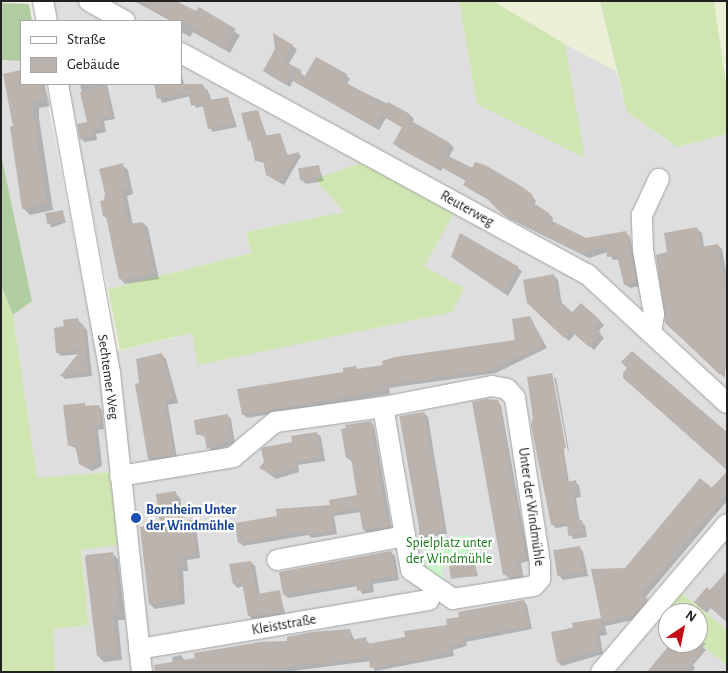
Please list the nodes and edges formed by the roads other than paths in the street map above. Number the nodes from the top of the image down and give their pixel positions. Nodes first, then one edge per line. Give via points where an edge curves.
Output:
1 (43, 1) edge
2 (89, 1) edge
3 (47, 20) edge
4 (122, 20) edge
5 (182, 54) edge
6 (58, 85) edge
7 (659, 179) dead end
8 (651, 333) junction
9 (727, 403) edge
10 (383, 407) junction
11 (120, 476) junction
12 (727, 524) edge
13 (405, 536) junction
14 (277, 560) dead end
15 (429, 600) dead end
16 (139, 649) junction
17 (142, 672) edge
18 (601, 672) edge

1 - 3 street
2 - 4 street
5 - 8 street, Reuterweg via 587,274
6 - 11 street, Sechtemer Weg via 110,373
7 - 8 street via 642,215 643,250 654,314
8 - 9 street, Reuterweg
10 - 11 street, Unter der Windmühle via 275,422 233,457
10 - 13 street, Unter der Windmühle
10 - 13 street, Unter der Windmühle via 492,386 507,389 515,398 540,579 534,586 453,599 411,570
11 - 16 street, Sechtemer Weg
12 - 18 street
13 - 14 street
15 - 16 street, Kleiststraße
16 - 17 street, Sechtemer Weg

